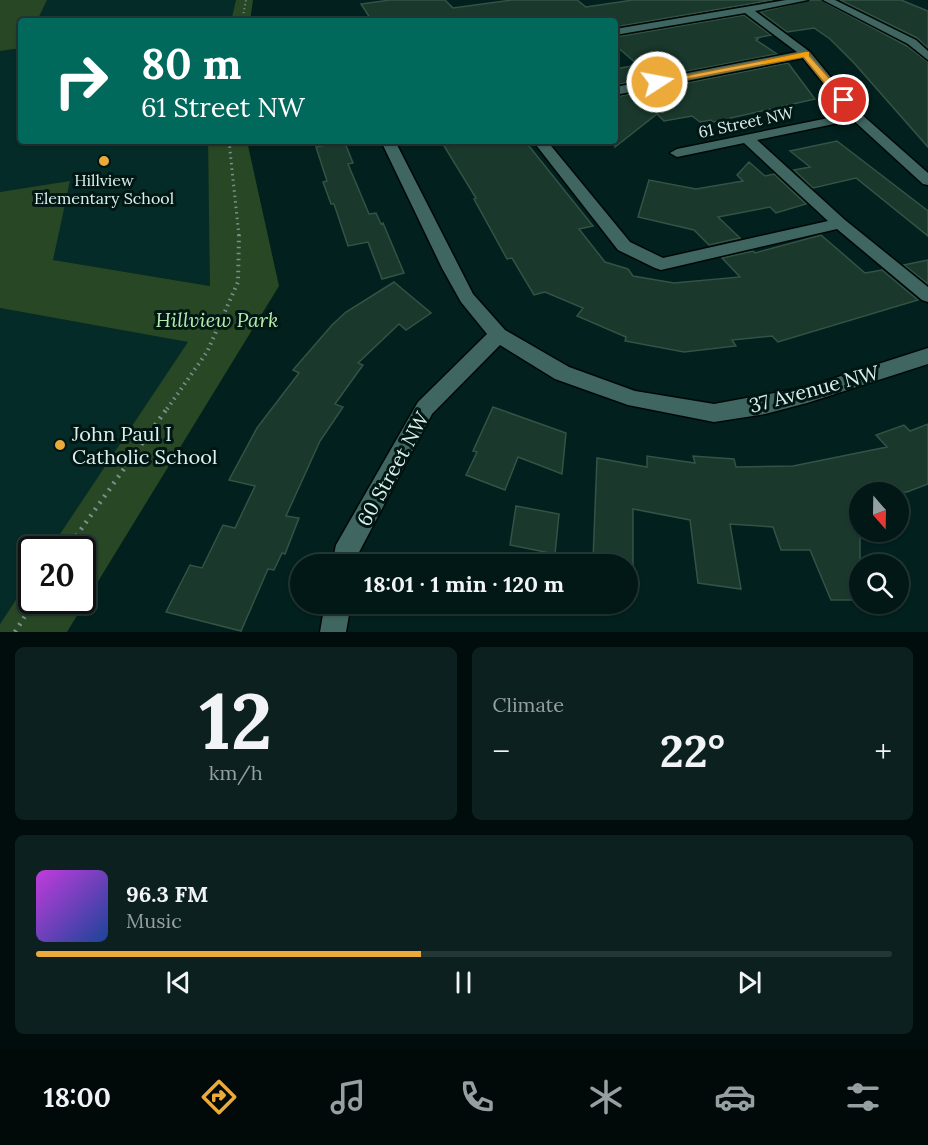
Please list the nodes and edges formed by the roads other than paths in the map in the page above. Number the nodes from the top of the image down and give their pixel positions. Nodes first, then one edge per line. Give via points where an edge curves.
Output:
1 (803, 0) edge
2 (828, 0) edge
3 (748, 10) junction
4 (618, 32) edge
5 (806, 54) junction
6 (928, 57) edge
7 (618, 89) edge
8 (856, 116) junction
9 (746, 138) junction
10 (389, 144) edge
11 (542, 144) edge
12 (677, 153) dead end
13 (928, 180) edge
14 (840, 223) junction
15 (928, 296) edge
16 (498, 335) junction
17 (928, 356) edge
18 (345, 554) edge
19 (336, 614) edge
20 (333, 632) edge

1 - 3 street
2 - 6 street via 912,42
3 - 4 street
3 - 5 street
5 - 7 street
5 - 8 street
8 - 9 street, 61 Street NW
8 - 13 street
9 - 12 street, 61 Street NW
9 - 14 street
10 - 16 street via 467,298
11 - 14 street via 624,246 661,264
14 - 15 street
16 - 17 street, 37 Avenue NW via 573,377 635,399 714,413 807,395
16 - 18 street, 60 Street NW via 425,408
19 - 20 street

